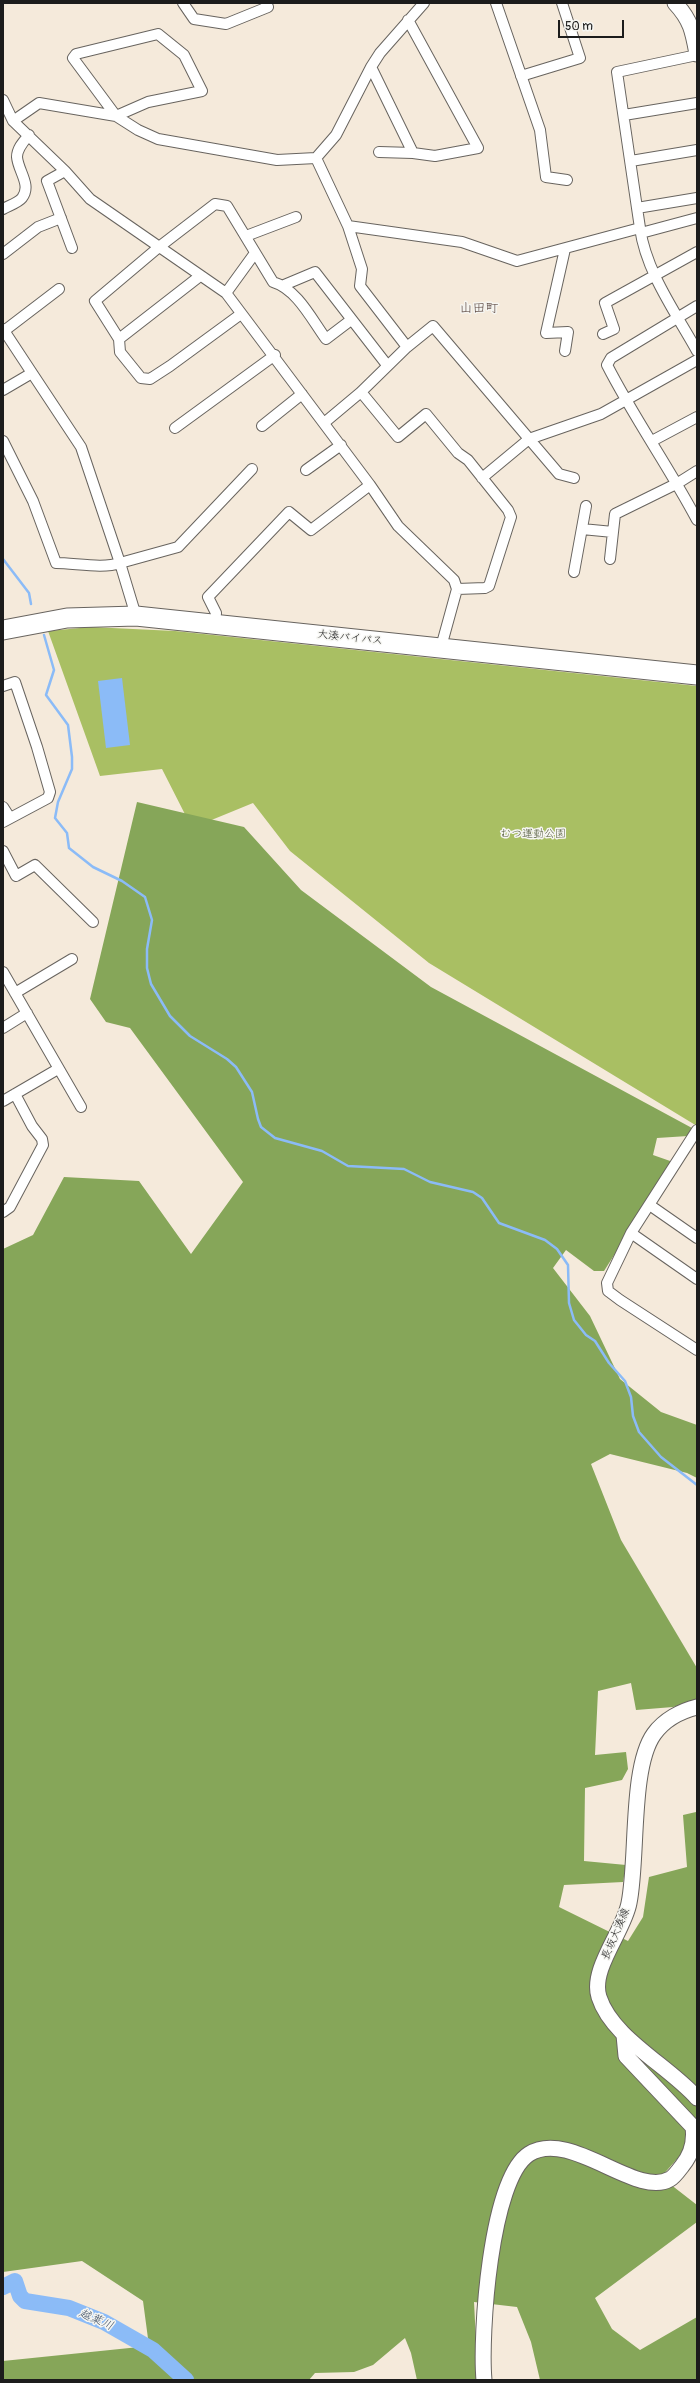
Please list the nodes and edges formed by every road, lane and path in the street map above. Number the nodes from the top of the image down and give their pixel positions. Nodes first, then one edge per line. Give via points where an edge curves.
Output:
1 (183, 3) edge
2 (266, 3) edge
3 (424, 3) edge
4 (562, 3) edge
5 (675, 3) edge
6 (499, 4) edge
7 (408, 20) junction
8 (697, 55) edge
9 (370, 67) junction
10 (521, 76) junction
11 (3, 100) edge
12 (697, 103) edge
13 (624, 115) junction
14 (116, 116) junction
15 (13, 121) junction
16 (29, 135) junction
17 (697, 150) edge
18 (379, 152) dead end
19 (413, 153) junction
20 (316, 158) junction
21 (632, 161) junction
22 (65, 171) junction
23 (567, 180) dead end
24 (697, 198) edge
25 (637, 208) junction
26 (3, 209) edge
27 (296, 217) dead end
28 (60, 218) junction
29 (697, 218) edge
30 (348, 226) junction
31 (640, 231) junction
32 (246, 236) junction
33 (160, 247) junction
34 (72, 248) dead end
35 (565, 249) junction
36 (697, 252) edge
37 (3, 254) edge
38 (255, 254) junction
39 (655, 275) junction
40 (200, 276) junction
41 (284, 285) junction
42 (59, 290) dead end
43 (226, 293) junction
44 (697, 306) edge
45 (241, 314) junction
46 (678, 317) junction
47 (351, 320) junction
48 (4, 330) edge
49 (603, 334) dead end
50 (119, 339) junction
51 (407, 347) junction
52 (565, 351) dead end
53 (697, 351) edge
54 (274, 355) junction
55 (697, 360) edge
56 (387, 365) junction
57 (32, 373) junction
58 (3, 390) edge
59 (361, 392) junction
60 (302, 394) junction
61 (626, 401) junction
62 (697, 417) edge
63 (324, 423) junction
64 (262, 426) dead end
65 (175, 428) dead end
66 (529, 439) junction
67 (3, 441) edge
68 (652, 441) junction
69 (341, 446) junction
70 (252, 469) dead end
71 (306, 470) dead end
72 (697, 471) edge
73 (482, 478) junction
74 (574, 478) dead end
75 (678, 483) junction
76 (370, 485) junction
77 (586, 506) dead end
78 (697, 520) edge
79 (582, 529) junction
80 (613, 532) junction
81 (610, 559) dead end
82 (120, 563) junction
83 (574, 572) dead end
84 (457, 590) junction
85 (136, 616) junction
86 (215, 624) junction
87 (3, 630) edge
88 (441, 647) junction
89 (697, 675) edge
90 (3, 686) edge
91 (3, 807) edge
92 (6, 820) edge
93 (3, 852) edge
94 (93, 922) dead end
95 (72, 959) dead end
96 (3, 972) edge
97 (15, 993) junction
98 (27, 1013) junction
99 (3, 1028) edge
100 (58, 1069) junction
101 (15, 1094) junction
102 (3, 1101) edge
103 (81, 1107) dead end
104 (697, 1130) edge
105 (651, 1206) junction
106 (3, 1212) edge
107 (631, 1233) junction
108 (697, 1238) edge
109 (697, 1279) edge
110 (697, 1350) edge
111 (697, 1707) edge
112 (624, 2035) junction
113 (697, 2098) edge
114 (484, 2380) edge

1 - 2 street via 194,19 226,24 268,7
3 - 7 street
4 - 10 street via 580,58
5 - 8 street via 686,15 692,27
6 - 10 street
7 - 9 street
7 - 19 street via 478,148 435,156
8 - 13 street via 617,72
9 - 19 street
9 - 20 street via 336,135
10 - 23 street via 540,130 546,177
11 - 15 street
12 - 13 street
13 - 21 street
14 - 14 street via 148,102 202,91 184,55 158,34 76,54 73,58
14 - 15 street via 39,103
14 - 20 street via 158,139 277,160
15 - 16 street
16 - 22 street
16 - 26 street via 20,145 17,157 26,185 24,193 21,199
17 - 21 street
18 - 19 street
20 - 30 street
21 - 25 street
22 - 28 street via 47,181
22 - 33 street via 90,199
24 - 25 street
25 - 31 street
27 - 32 street
28 - 34 street
28 - 37 street via 38,227
29 - 31 street
30 - 35 street via 462,242 517,261
30 - 51 street via 362,269 360,286
31 - 35 street
31 - 39 street via 644,250
32 - 33 street via 227,206 215,204
32 - 38 street
33 - 40 street
33 - 50 street via 95,301
35 - 52 street via 546,333 568,332
36 - 39 street
38 - 41 street via 273,282
38 - 43 street
39 - 46 street
39 - 49 street via 605,303 614,329
40 - 43 street
40 - 50 street
41 - 47 street via 315,272
41 - 47 street via 326,339
42 - 48 street
43 - 45 street
44 - 46 street
45 - 50 street via 150,379 141,378 120,352
45 - 54 street
46 - 53 street
46 - 61 street via 611,358 607,365
47 - 56 street
48 - 57 street
51 - 56 street
51 - 66 street via 433,326
54 - 60 street
54 - 65 street
55 - 61 street
56 - 59 street
57 - 58 street
57 - 82 street via 81,447
59 - 63 street
59 - 73 street via 398,437 426,414
60 - 63 street
60 - 64 street
61 - 66 street via 601,414
61 - 68 street
62 - 68 street
63 - 69 street
66 - 73 street
66 - 74 street via 559,474
67 - 82 street via 33,501 56,563 86,563 109,567
68 - 75 street
69 - 71 street
69 - 76 street
70 - 82 street via 178,547
72 - 75 street
73 - 84 street via 511,517 489,586
75 - 78 street
75 - 80 street via 615,514
76 - 84 street via 398,526 454,580
76 - 86 street via 311,530 290,512 208,597 216,613
77 - 79 street
79 - 80 street
79 - 83 street
80 - 81 street
82 - 85 street
84 - 88 street
85 - 86 highway, 大湊バイパス
85 - 87 highway, 大湊バイパス via 67,618
86 - 88 highway, 大湊バイパス
88 - 89 highway, 大湊バイパス
90 - 92 street via 15,682 50,792 48,798
91 - 92 street
93 - 94 street via 16,876 35,865
95 - 97 street
96 - 97 street
97 - 98 street
98 - 99 street
98 - 100 street
100 - 101 street
100 - 103 street
101 - 102 street
101 - 106 street via 42,1139 43,1145 10,1207
104 - 105 street
105 - 107 street
105 - 108 street
107 - 109 street
107 - 110 street via 608,1275 608,1291
111 - 112 street, 長坂大湊線 via 686,1709 670,1719 654,1734 641,1772 629,1904 603,1965 598,1986 602,2005
112 - 113 street, 長坂大湊線
112 - 114 street via 626,2056 693,2127 695,2139 692,2150 685,2163 670,2180 655,2182 635,2178 561,2149 540,2150 529,2154 518,2164 511,2175 497,2227 485,2301 482,2354

